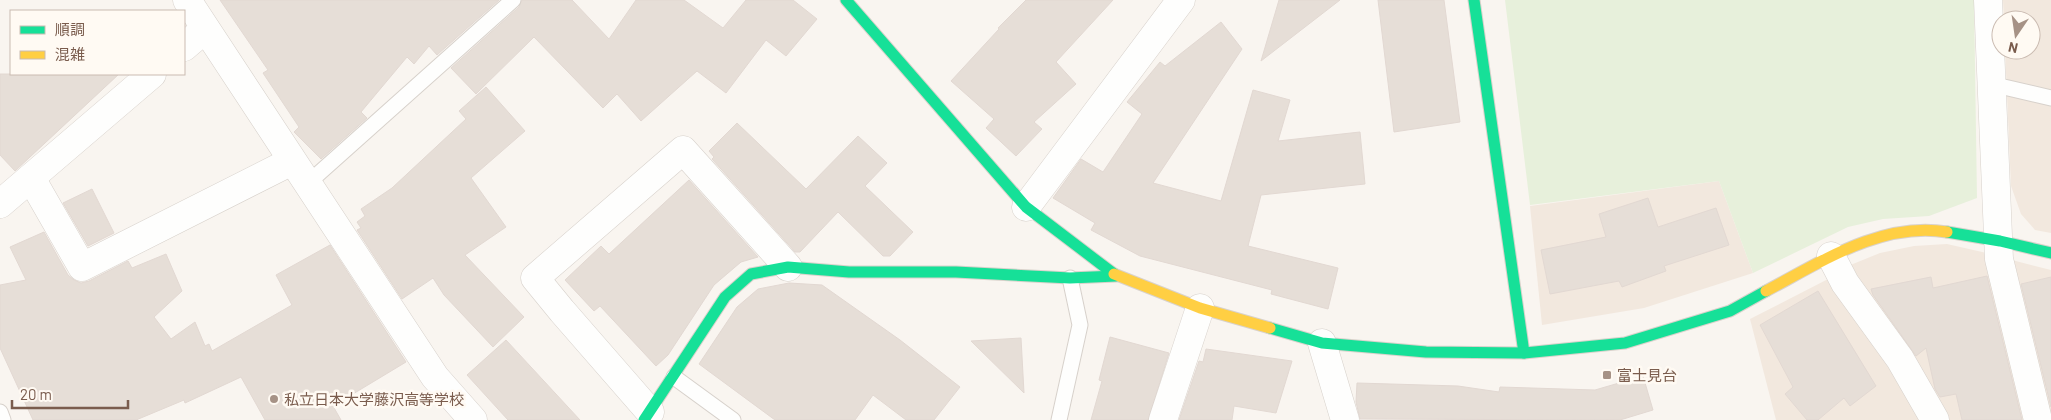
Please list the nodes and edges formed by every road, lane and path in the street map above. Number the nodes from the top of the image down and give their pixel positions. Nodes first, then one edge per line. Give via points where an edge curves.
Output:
1 (187, 0) edge
2 (513, 0) edge
3 (846, 0) edge
4 (1181, 0) edge
5 (1474, 0) edge
6 (1988, 0) edge
7 (205, 29) junction
8 (185, 46) edge
9 (151, 75) edge
10 (1991, 84) junction
11 (2051, 98) edge
12 (292, 161) junction
13 (30, 178) junction
14 (307, 184) junction
15 (0, 204) edge
16 (1026, 207) junction
17 (2000, 241) junction
18 (2051, 253) edge
19 (1831, 256) junction
20 (788, 267) junction
21 (1116, 276) junction
22 (1070, 278) junction
23 (1200, 308) junction
24 (1322, 344) junction
25 (1524, 353) junction
26 (674, 377) junction
27 (0, 412) edge
28 (647, 416) edge
29 (4, 420) edge
30 (472, 420) edge
31 (733, 420) edge
32 (1059, 420) edge
33 (1163, 420) edge
34 (1346, 420) edge
35 (1935, 420) edge
36 (2038, 420) edge

1 - 7 street
2 - 14 lane
3 - 16 street
4 - 16 street
5 - 25 street
6 - 10 street
7 - 8 street
7 - 12 street
9 - 13 street
10 - 11 lane
10 - 17 street
12 - 13 street via 82,267
12 - 14 street
13 - 15 street
14 - 30 street via 435,377
16 - 21 street
17 - 18 street
17 - 19 street via 1935,230 1892,233
17 - 36 street via 1999,259
19 - 25 street via 1730,311 1625,343
19 - 35 street via 1844,283 1900,359
20 - 22 street via 849,272 956,272
20 - 26 street via 751,274 725,297
20 - 28 street via 683,150 535,278
21 - 22 street
21 - 23 street
22 - 32 lane via 1080,325
23 - 24 street
23 - 33 street
24 - 25 street via 1426,352
24 - 34 street
26 - 28 street
26 - 31 lane
27 - 29 lane

